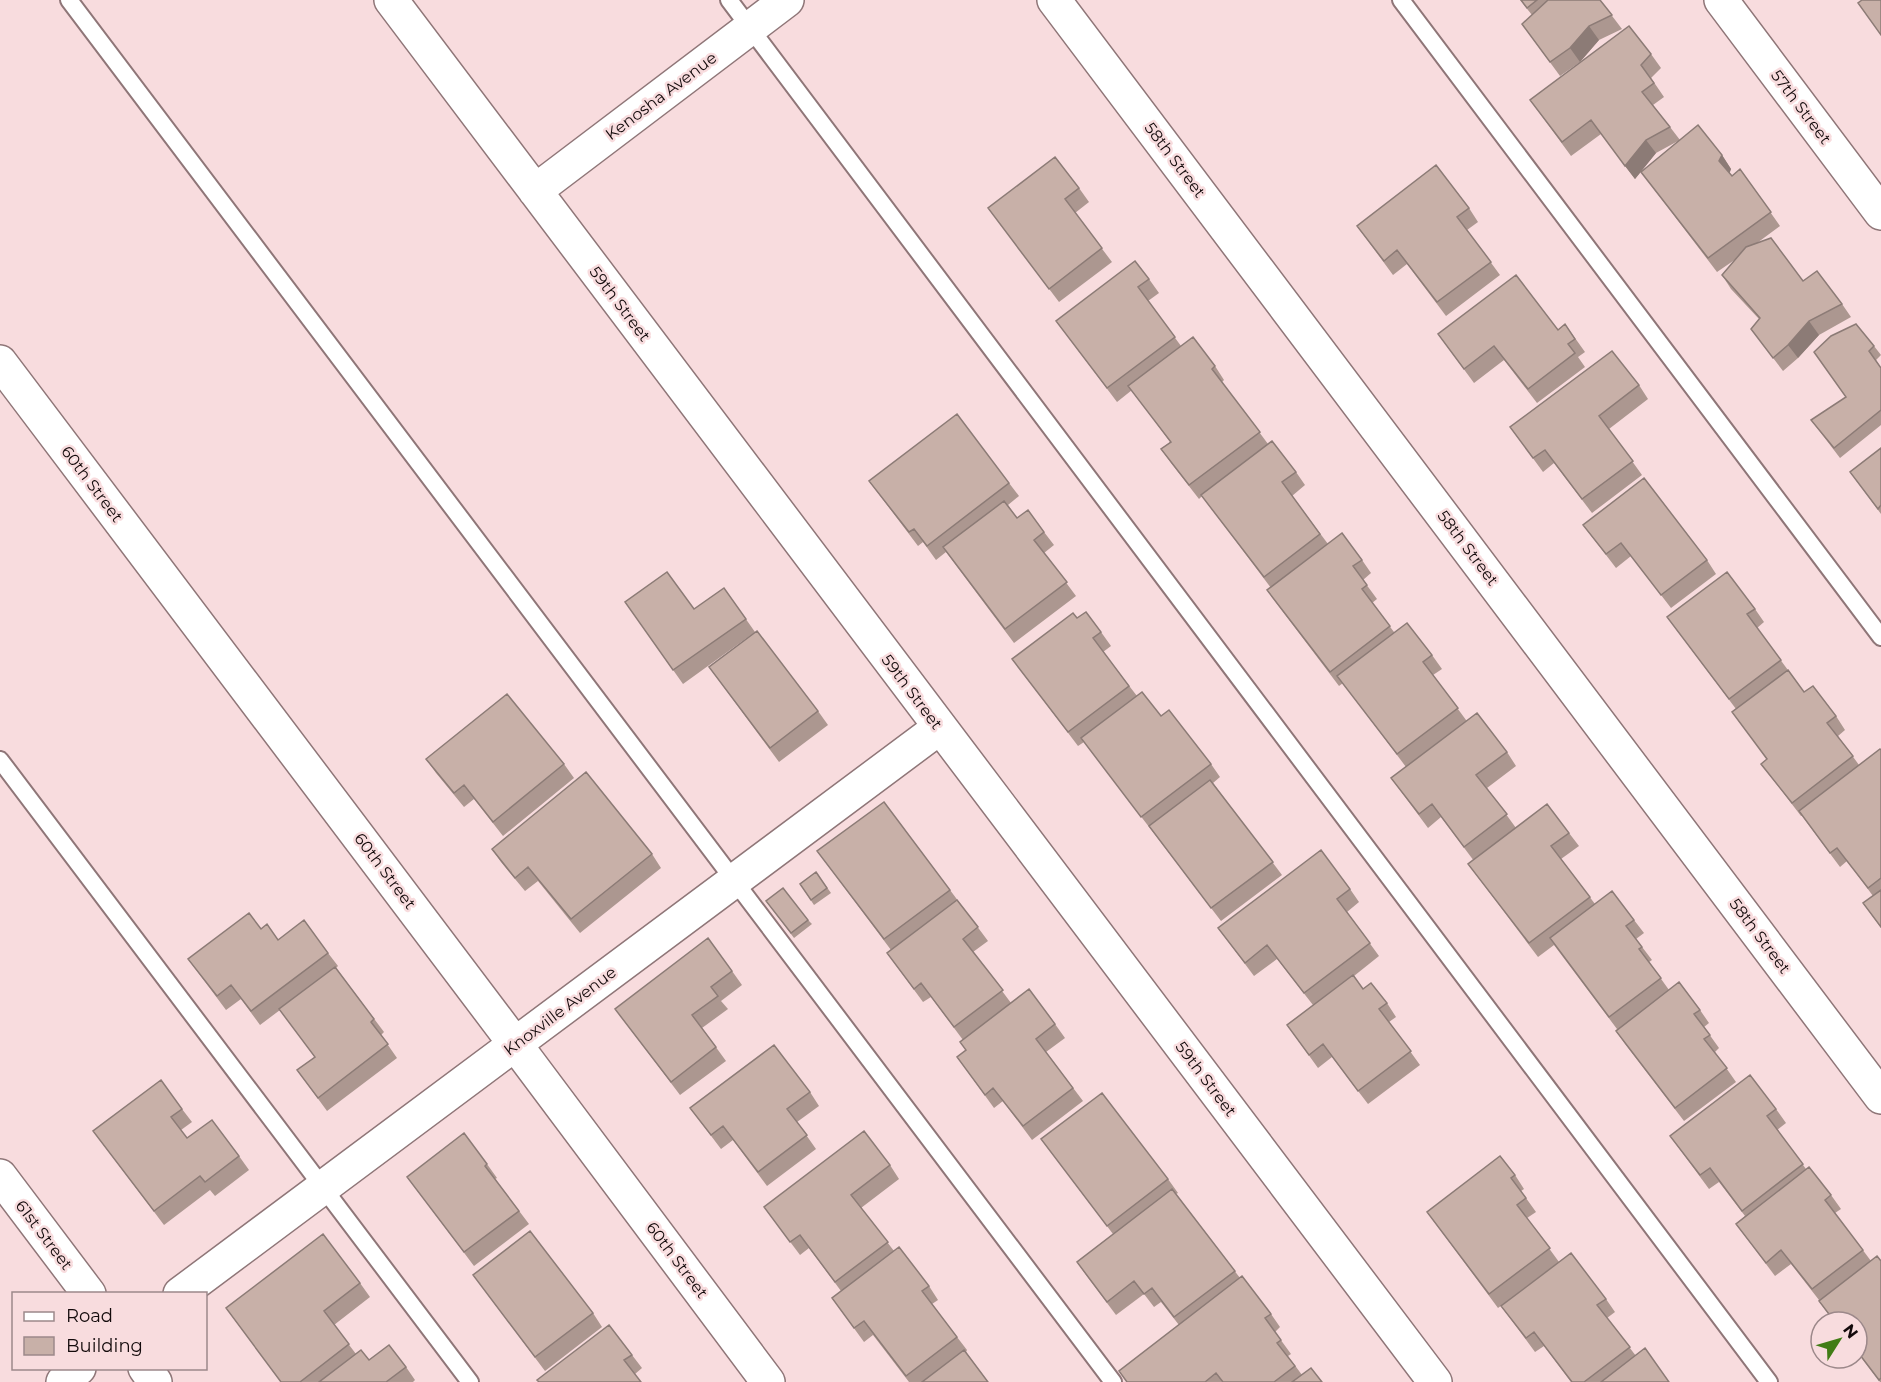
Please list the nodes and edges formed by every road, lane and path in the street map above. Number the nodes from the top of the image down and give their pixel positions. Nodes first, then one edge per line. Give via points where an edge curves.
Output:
1 (69, 0) edge
2 (391, 0) edge
3 (729, 0) edge
4 (787, 0) edge
5 (1054, 0) edge
6 (1401, 0) edge
7 (1721, 0) edge
8 (750, 28) junction
9 (535, 191) junction
10 (1881, 213) edge
11 (0, 362) edge
12 (1881, 637) edge
13 (939, 728) junction
14 (0, 760) edge
15 (735, 880) junction
16 (515, 1044) junction
17 (1881, 1096) edge
18 (0, 1176) edge
19 (323, 1187) junction
20 (87, 1292) edge
21 (181, 1292) edge
22 (77, 1370) edge
23 (147, 1370) edge
24 (63, 1382) edge
25 (156, 1382) edge
26 (470, 1382) edge
27 (768, 1382) edge
28 (1113, 1382) edge
29 (1435, 1382) edge
30 (1769, 1382) edge

1 - 15 lane
2 - 9 street, 59th Street
3 - 8 lane
4 - 8 street, Kenosha Avenue
5 - 17 street, 58th Street
6 - 12 lane
7 - 10 street, 57th Street
8 - 9 street, Kenosha Avenue
8 - 30 lane
9 - 13 street, 59th Street
11 - 16 street, 60th Street
13 - 15 street, Knoxville Avenue
13 - 29 street, 59th Street
14 - 19 lane
15 - 16 street, Knoxville Avenue
15 - 28 lane
16 - 19 street, Knoxville Avenue
16 - 27 street, 60th Street
18 - 20 street, 61st Street
19 - 21 street, Knoxville Avenue
19 - 26 lane
22 - 24 street
23 - 25 street

